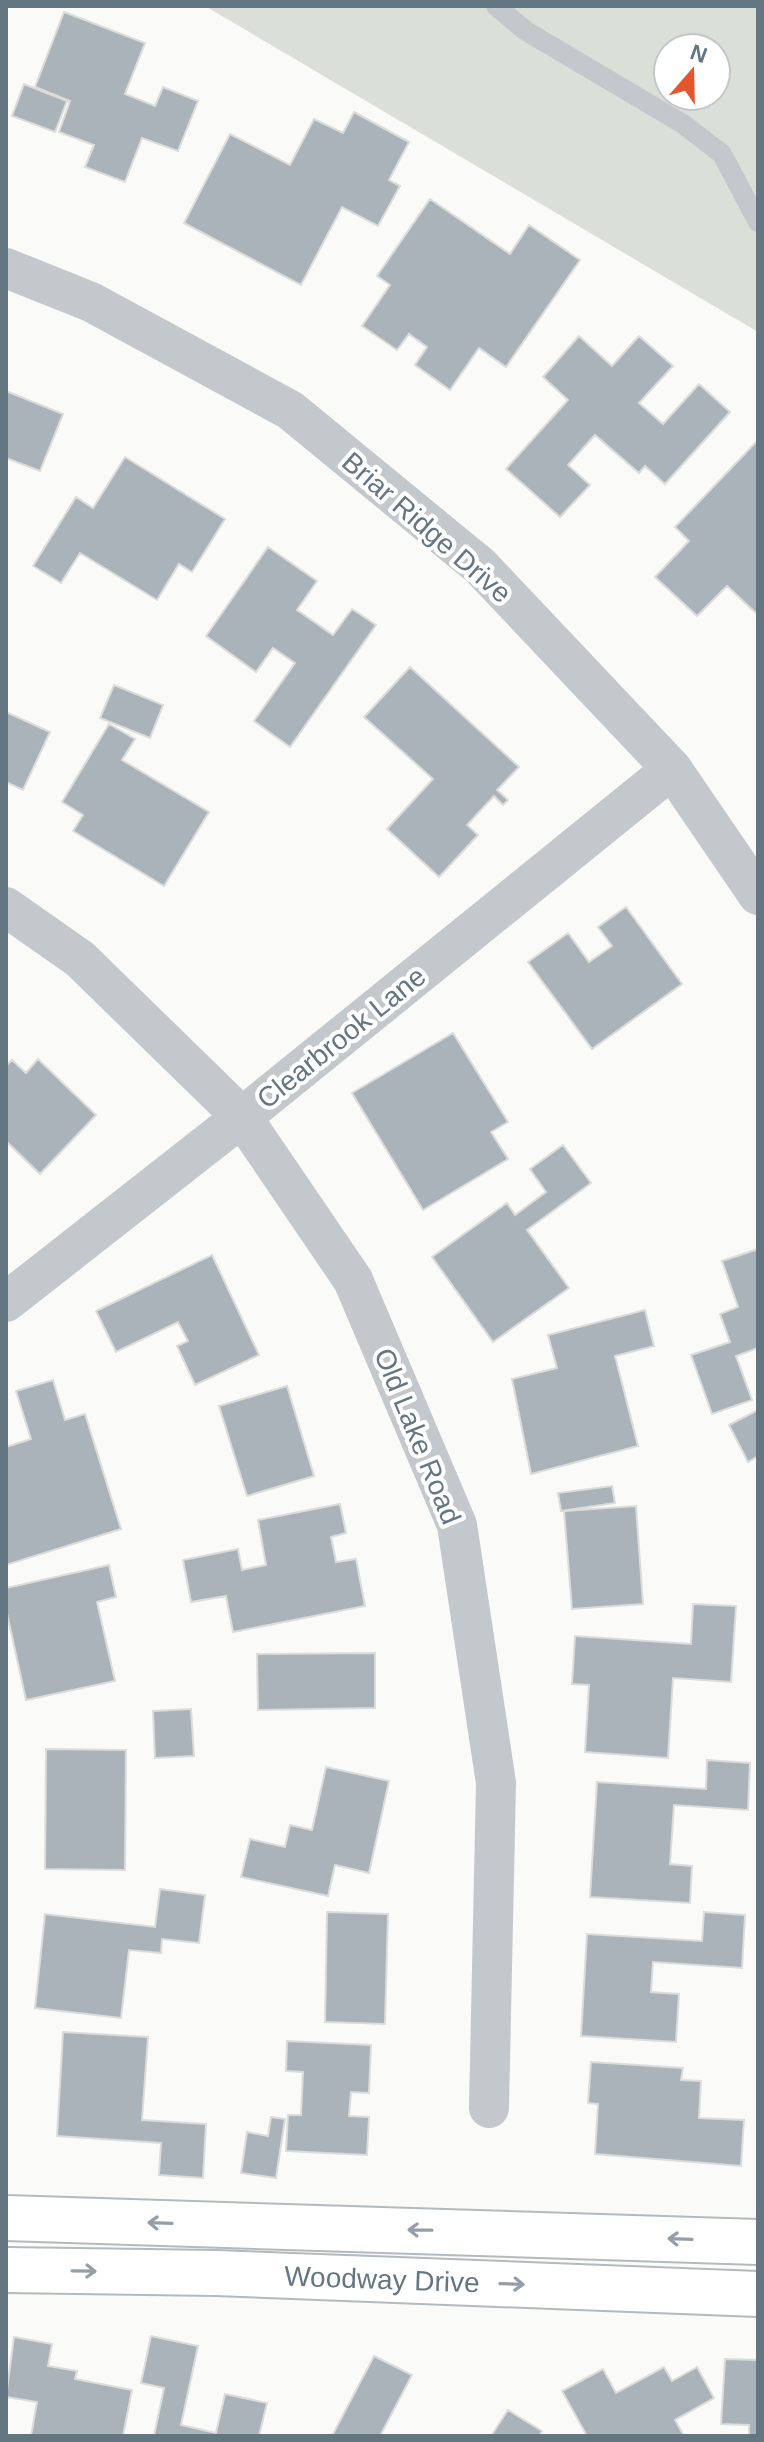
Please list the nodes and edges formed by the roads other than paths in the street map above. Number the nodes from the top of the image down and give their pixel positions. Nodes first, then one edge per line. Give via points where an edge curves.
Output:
1 (496, 6) edge
2 (758, 222) edge
3 (6, 268) edge
4 (672, 769) junction
5 (758, 895) edge
6 (6, 907) edge
7 (242, 1117) junction
8 (6, 1302) edge
9 (489, 2108) dead end
10 (6, 2218) edge
11 (218, 2225) junction
12 (758, 2242) edge
13 (6, 2270) edge
14 (216, 2273) junction
15 (758, 2294) edge

1 - 2 lane via 526,31 683,124 722,154
3 - 4 street, Briar Ridge Drive via 91,302 290,410 480,566
4 - 5 street, Briar Ridge Drive
4 - 7 street, Clearbrook Lane
6 - 7 street, Old Lake Road via 80,959
7 - 8 street, Clearbrook Lane
7 - 9 street, Old Lake Road via 353,1280 457,1525 496,1783
11 -> 10 main road, Woodway Drive
12 -> 11 main road, Woodway Drive
11 - 14 main road
13 -> 14 main road, Woodway Drive
14 -> 15 main road, Woodway Drive

